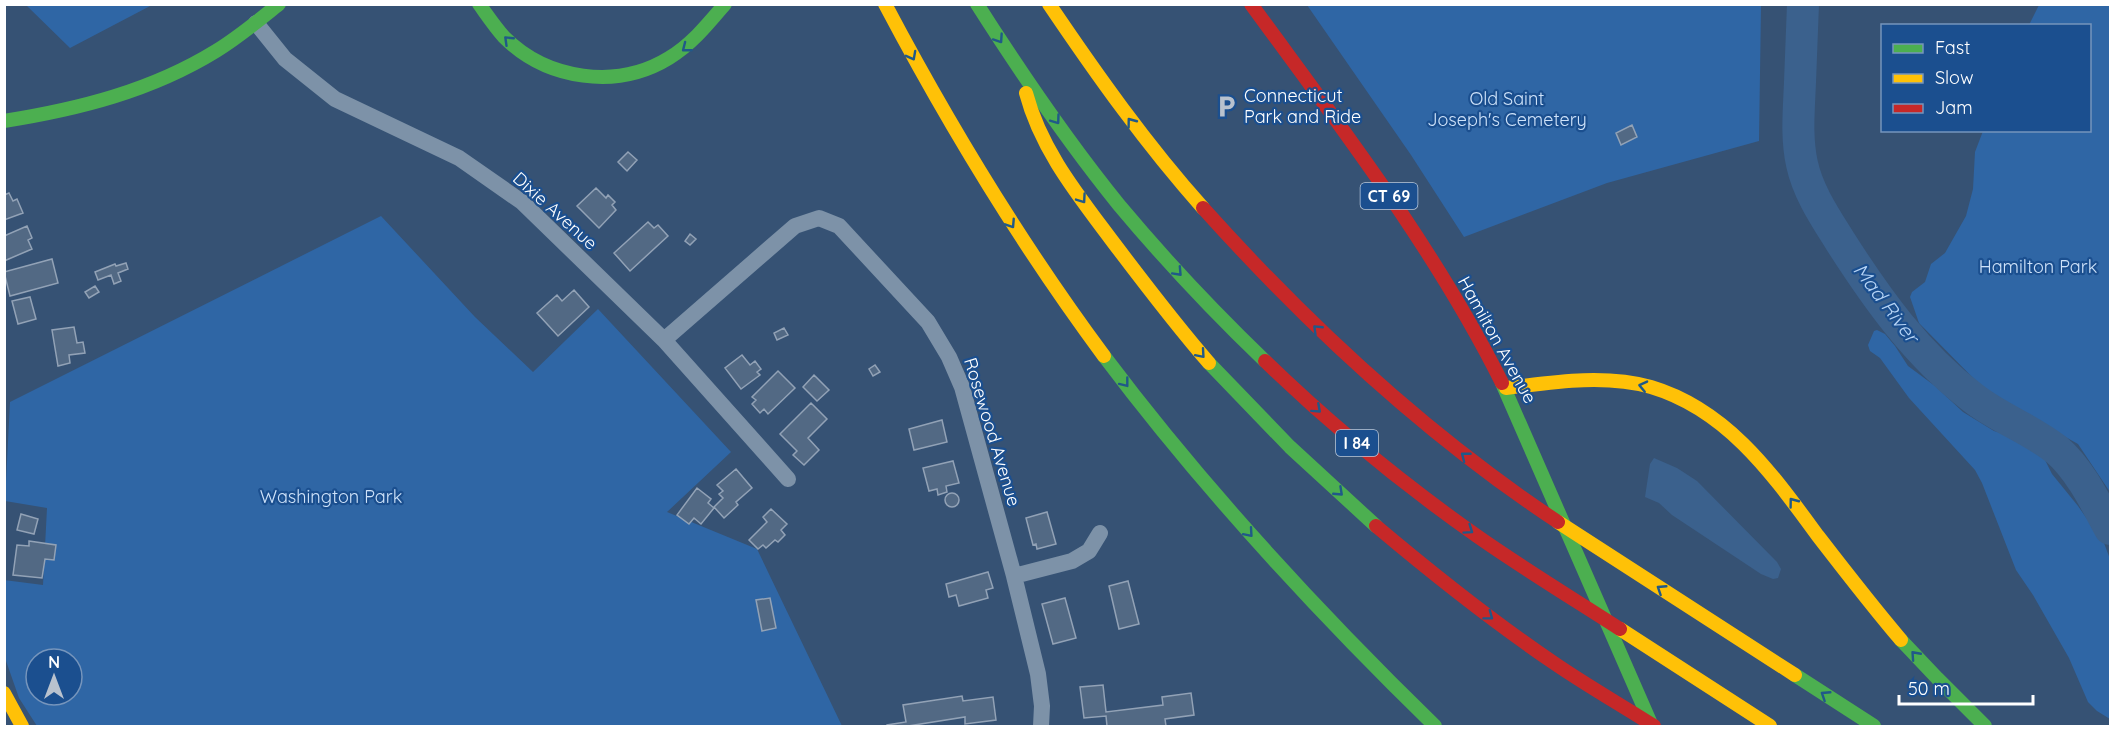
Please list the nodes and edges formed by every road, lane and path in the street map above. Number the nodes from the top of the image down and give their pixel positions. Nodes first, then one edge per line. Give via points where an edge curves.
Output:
1 (279, 4) edge
2 (479, 4) edge
3 (724, 4) edge
4 (885, 4) edge
5 (977, 4) edge
6 (1049, 4) edge
7 (1251, 4) edge
8 (256, 23) junction
9 (1022, 72) junction
10 (4, 121) edge
11 (664, 340) junction
12 (1506, 388) junction
13 (788, 479) dead end
14 (1100, 533) dead end
15 (1014, 576) junction
16 (4, 693) edge
17 (22, 726) edge
18 (1041, 726) edge
19 (1435, 726) edge
20 (1653, 726) edge
21 (1770, 726) edge
22 (1874, 726) edge
23 (1985, 726) edge

1 - 8 main road
3 -> 2 main road via 703,33 671,59 637,74 609,78 573,75 533,60 513,46
4 -> 19 main road via 988,188 1112,367 1269,555
5 -> 9 main road, I 84
22 -> 6 main road via 1528,503 1362,370 1280,293 1200,206 1134,126
7 - 12 main road, Hamilton Avenue / CT 69 via 1417,237
8 - 10 main road via 188,67 132,93
8 - 11 street, Dixie Avenue via 285,59 335,99 459,158 522,202
9 -> 20 main road via 1037,130 1069,181 1210,365 1359,511 1421,564 1555,664
9 -> 21 main road, I 84 via 1093,170 1172,266 1323,414 1461,525
11 - 13 street, Dixie Avenue
11 - 15 street, Rosewood Avenue via 795,226 819,218 839,226 928,322 949,357 962,387
12 - 20 main road, Hamilton Avenue / CT 69
23 -> 12 main road via 1890,626 1752,451 1715,418 1669,393 1621,382 1574,381
14 - 15 street via 1089,551 1072,561
15 - 18 street, Rosewood Avenue via 1038,674
16 - 17 main road

